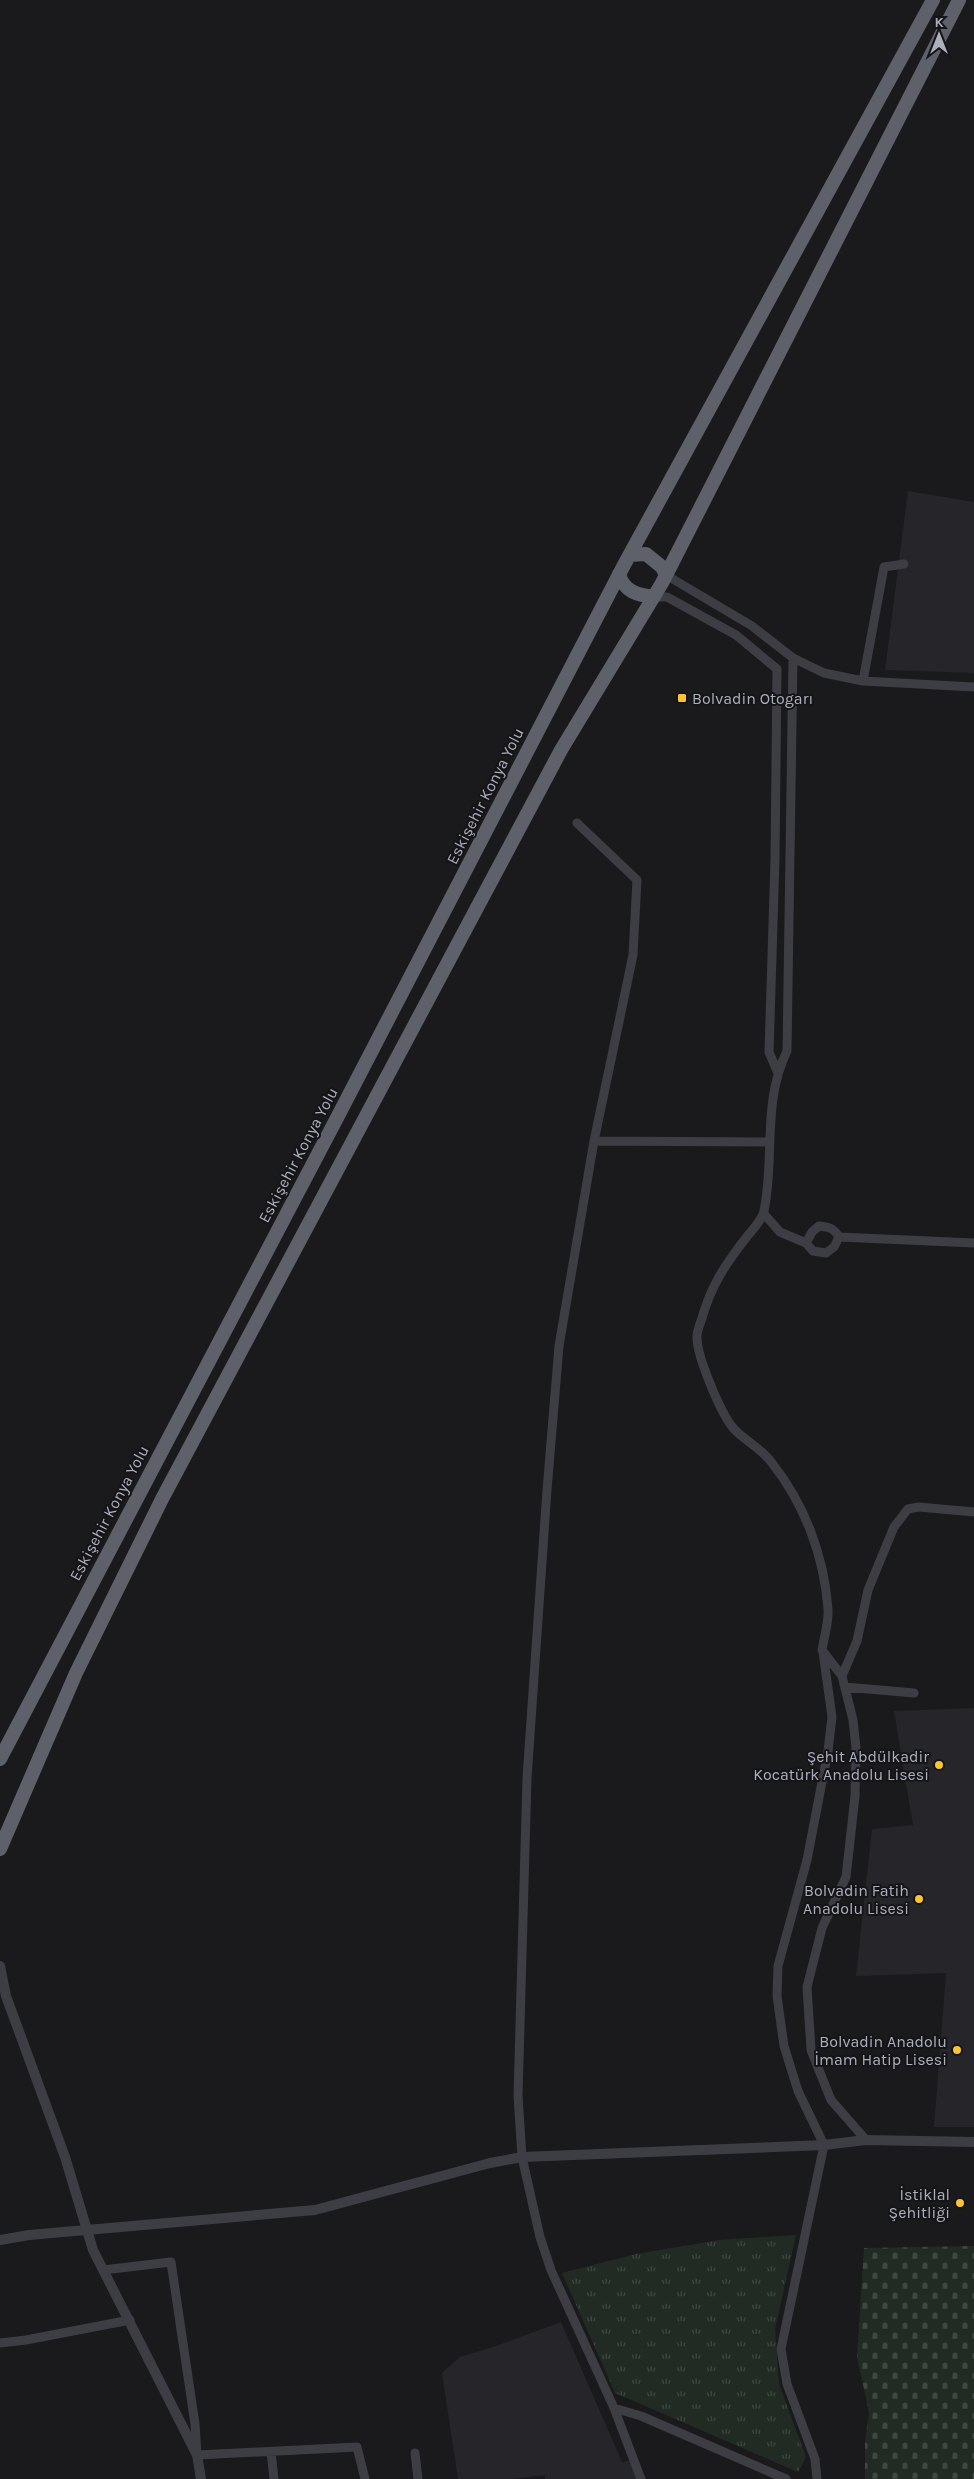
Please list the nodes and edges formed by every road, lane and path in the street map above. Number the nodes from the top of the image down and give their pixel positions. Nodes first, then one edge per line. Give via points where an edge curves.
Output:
1 (933, 0) edge
2 (959, 0) edge
3 (904, 564) dead end
4 (624, 565) junction
5 (666, 576) junction
6 (654, 597) junction
7 (793, 658) junction
8 (777, 669) junction
9 (863, 681) junction
10 (974, 687) edge
11 (577, 823) dead end
12 (777, 1071) junction
13 (594, 1142) junction
14 (768, 1142) junction
15 (764, 1214) junction
16 (838, 1237) junction
17 (974, 1242) edge
18 (806, 1243) junction
19 (974, 1512) edge
20 (822, 1650) junction
21 (842, 1676) junction
22 (845, 1687) junction
23 (914, 1693) dead end
24 (0, 1759) edge
25 (4, 1826) edge
26 (0, 1849) edge
27 (0, 1966) edge
28 (0, 1984) edge
29 (6, 1993) junction
30 (866, 2140) junction
31 (974, 2142) edge
32 (824, 2145) junction
33 (522, 2157) junction
34 (88, 2231) junction
35 (0, 2240) edge
36 (103, 2270) junction
37 (130, 2320) junction
38 (0, 2343) edge
39 (614, 2408) junction
40 (271, 2452) junction
41 (415, 2453) dead end
42 (197, 2455) junction
43 (202, 2479) edge
44 (274, 2479) edge
45 (365, 2479) edge
46 (418, 2479) edge
47 (641, 2479) edge
48 (786, 2479) edge
49 (817, 2479) edge

1 - 4 highway, Eskişehir Konya Yolu
2 - 5 highway
3 - 9 street via 884,567
4 - 5 highway via 646,554 662,567
4 - 6 highway via 622,583 627,589
4 - 24 highway, Eskişehir Konya Yolu
5 - 6 highway
5 - 7 street via 752,626
6 - 8 street via 667,597 736,635
6 - 25 highway via 560,750 162,1499
7 - 8 street
7 - 9 street via 824,673
7 - 12 street via 787,1051
8 - 12 street via 769,1052
9 - 10 street
11 - 13 street via 637,880 633,955
12 - 14 street
13 - 14 street
13 - 33 street via 559,1346 547,1490 527,1778 518,2096
14 - 15 street
15 - 18 street via 780,1232
15 - 20 street via 719,1272 705,1305 697,1336 703,1366 724,1414 735,1430 772,1462 806,1518 820,1558 828,1611
16 - 17 street
16 - 18 street via 834,1247 826,1253 813,1251
16 - 18 street via 835,1230 819,1226
19 - 21 street via 908,1509 894,1527 868,1590 857,1641
20 - 21 street
20 - 32 street via 832,1717 828,1751 807,1860 778,1966 777,1996 784,2046 798,2091
21 - 22 street
22 - 23 street
22 - 30 street via 856,1748 855,1796 846,1877 822,1928 807,1987 811,2050 831,2100
25 - 26 highway
27 - 29 street
28 - 29 street
29 - 34 street
30 - 31 street
30 - 32 street
32 - 33 street
32 - 49 street via 781,2349 788,2384 815,2459
33 - 34 street via 490,2162 315,2210
33 - 39 street via 550,2270
34 - 35 street
34 - 36 street
36 - 37 street
36 - 42 street via 170,2262
37 - 38 street
37 - 42 street
39 - 47 street
39 - 48 street via 641,2416
40 - 42 street
40 - 44 street
40 - 45 street via 357,2447
41 - 46 street
42 - 43 street

